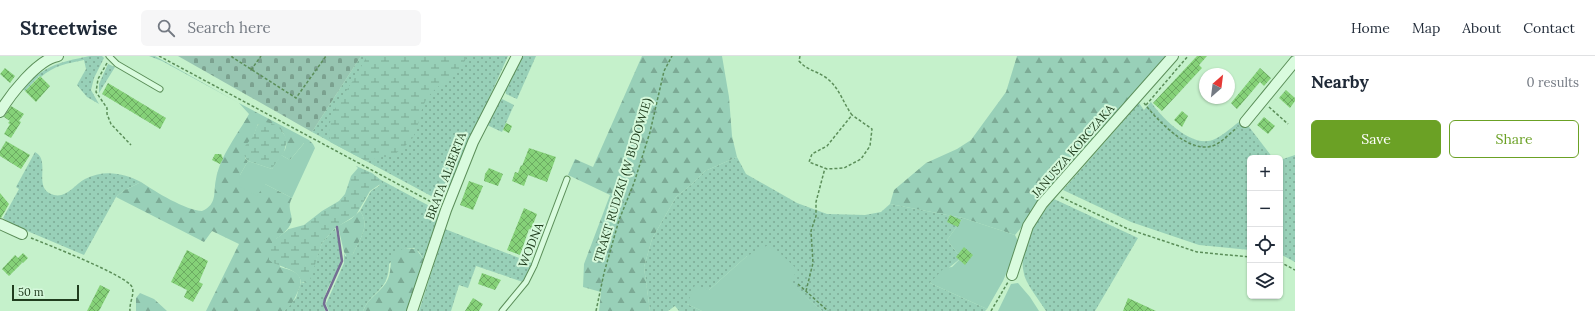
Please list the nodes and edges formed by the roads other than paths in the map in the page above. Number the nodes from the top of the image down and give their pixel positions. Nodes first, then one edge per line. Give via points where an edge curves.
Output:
1 (54, 56) edge
2 (517, 56) edge
3 (1173, 56) edge
4 (109, 57) edge
5 (1295, 61) edge
6 (160, 89) dead end
7 (0, 112) edge
8 (1245, 122) road end
9 (567, 179) dead end
10 (0, 224) edge
11 (22, 234) road end
12 (1012, 275) road end
13 (412, 311) edge
14 (502, 311) edge

1 - 7 street via 15,89
2 - 13 street, BRATA ALBERTA via 480,124 446,210
3 - 12 street, JANUSZA KORCZAKA via 1052,193 1028,226
4 - 6 lane
5 - 8 street
9 - 14 lane, WODNA via 534,266 526,282
10 - 11 street

